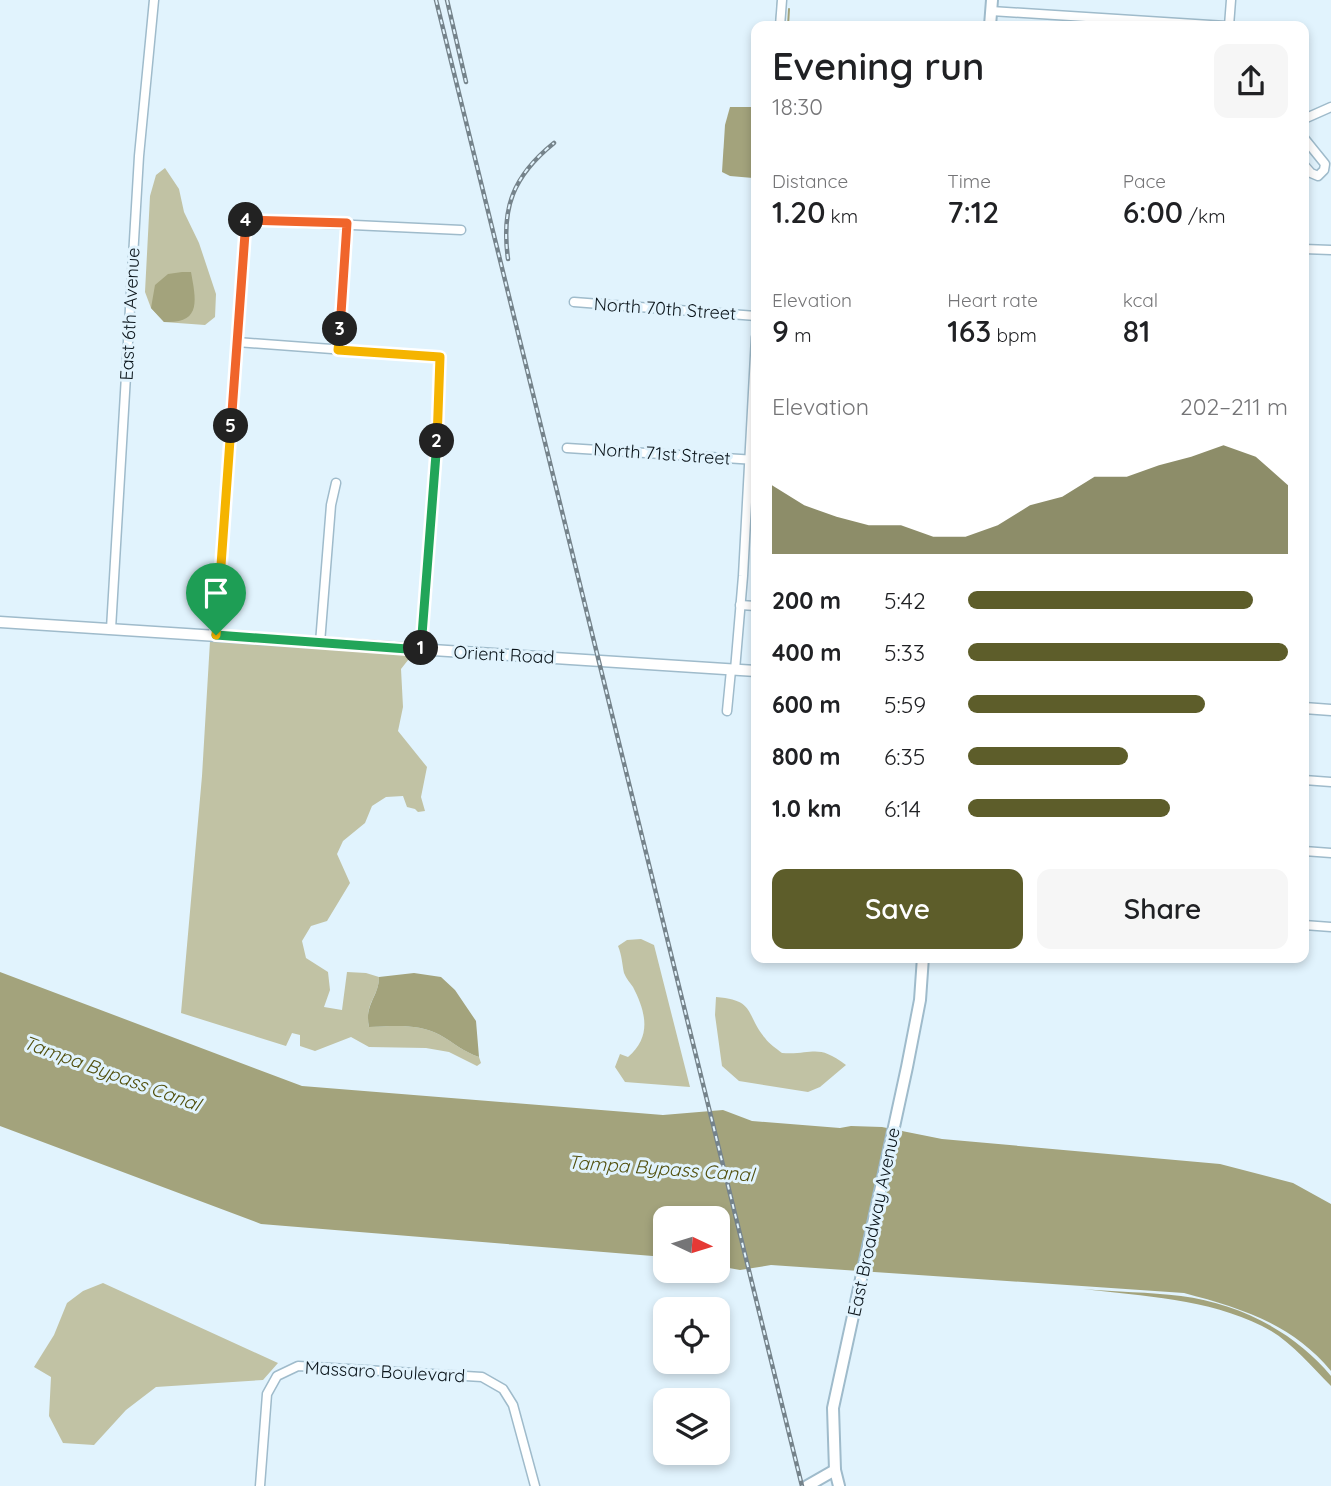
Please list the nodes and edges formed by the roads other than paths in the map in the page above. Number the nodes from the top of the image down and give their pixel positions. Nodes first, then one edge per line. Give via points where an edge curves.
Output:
1 (154, 0) edge
2 (782, 0) edge
3 (1231, 0) edge
4 (992, 6) edge
5 (780, 21) edge
6 (1169, 21) edge
7 (1229, 21) edge
8 (1331, 107) edge
9 (1309, 117) edge
10 (1309, 144) edge
11 (1309, 171) edge
12 (347, 223) junction
13 (461, 230) dead end
14 (1309, 249) edge
15 (1331, 250) edge
16 (574, 302) dead end
17 (751, 317) edge
18 (237, 341) junction
19 (338, 350) junction
20 (568, 448) dead end
21 (751, 460) edge
22 (751, 472) edge
23 (335, 483) dead end
24 (740, 605) junction
25 (751, 606) edge
26 (0, 622) edge
27 (111, 629) junction
28 (216, 635) junction
29 (320, 643) junction
30 (421, 650) junction
31 (733, 670) junction
32 (751, 671) edge
33 (1309, 708) edge
34 (1331, 710) edge
35 (727, 711) dead end
36 (1309, 780) edge
37 (1331, 782) edge
38 (1309, 851) edge
39 (1331, 853) edge
40 (1309, 925) edge
41 (1331, 927) edge
42 (922, 963) edge
43 (835, 1470) junction
44 (260, 1486) edge
45 (534, 1486) edge
46 (807, 1486) edge
47 (839, 1486) edge

1 - 27 street, East 6th Avenue via 139,156
2 - 5 street
3 - 7 street
4 - 6 street
8 - 9 street
10 - 11 street via 1325,164 1320,175
12 - 13 street
12 - 18 street via 246,220
12 - 19 street
14 - 15 street
16 - 17 street, North 70th Street
18 - 19 street
18 - 28 street
19 - 30 street via 440,357
20 - 21 street, North 71st Street
22 - 24 street
23 - 29 street
24 - 25 street
24 - 31 street
26 - 27 street, Orient Road
27 - 28 street, Orient Road
28 - 29 street, Orient Road
29 - 30 street, Orient Road
30 - 31 street, Orient Road
31 - 32 street, Orient Road
31 - 35 street
33 - 34 street
36 - 37 street
38 - 39 street
40 - 41 street
42 - 43 main road, East Broadway Avenue via 915,1026 833,1408
43 - 46 main road
43 - 47 main road, East Broadway Avenue
44 - 45 street, Massaro Boulevard via 267,1394 277,1376 298,1366 482,1377 503,1389 513,1405

